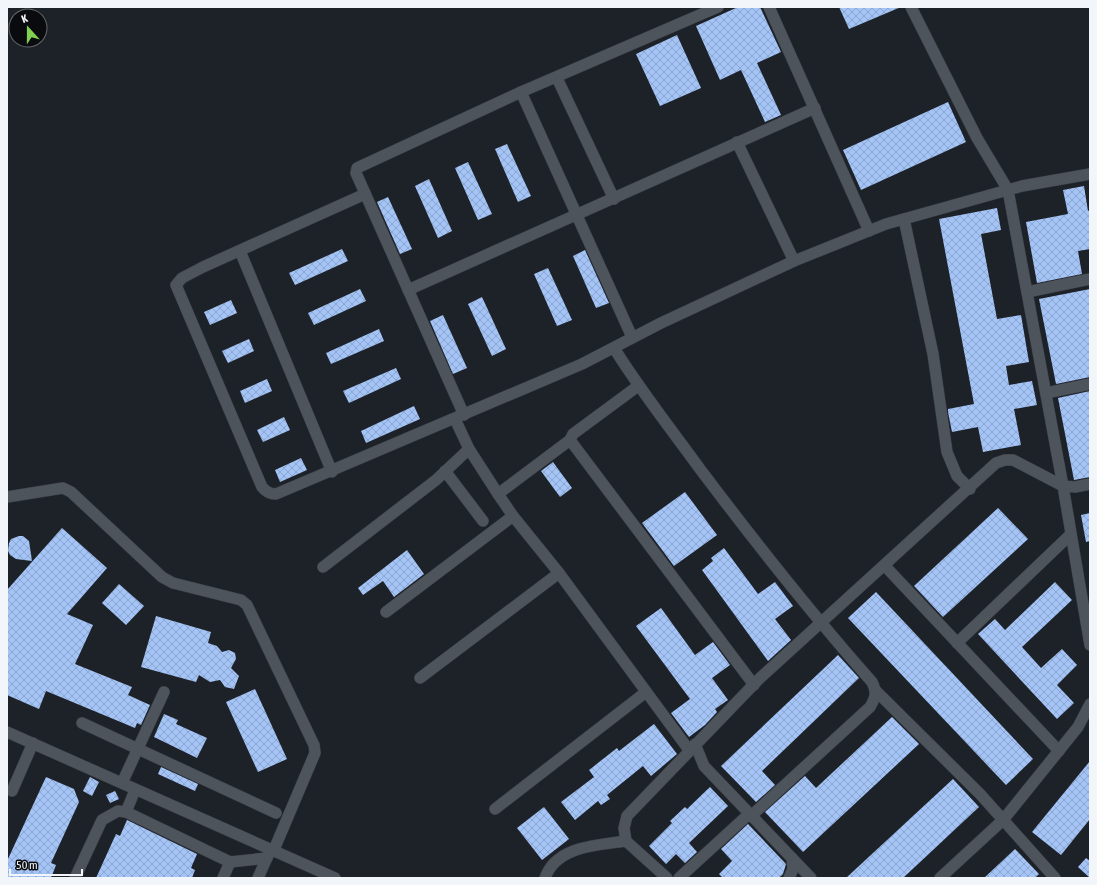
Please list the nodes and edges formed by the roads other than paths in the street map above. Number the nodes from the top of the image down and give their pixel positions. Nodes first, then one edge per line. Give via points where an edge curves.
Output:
1 (718, 7) edge
2 (769, 7) edge
3 (911, 7) edge
4 (557, 78) junction
5 (522, 92) junction
6 (815, 108) junction
7 (737, 142) junction
8 (1090, 174) edge
9 (1008, 190) junction
10 (365, 194) junction
11 (614, 199) junction
12 (578, 216) junction
13 (904, 219) junction
14 (869, 231) junction
15 (240, 251) junction
16 (794, 261) junction
17 (1090, 279) edge
18 (408, 290) junction
19 (1027, 292) junction
20 (632, 337) junction
21 (614, 348) junction
22 (1090, 384) edge
23 (638, 386) junction
24 (1046, 393) junction
25 (460, 417) junction
26 (570, 440) junction
27 (469, 449) junction
28 (445, 471) junction
29 (332, 472) junction
30 (1090, 484) edge
31 (1063, 486) junction
32 (970, 489) junction
33 (498, 494) junction
34 (7, 497) edge
35 (513, 516) junction
36 (484, 521) dead end
37 (1071, 534) junction
38 (885, 566) junction
39 (323, 567) dead end
40 (559, 574) junction
41 (1085, 588) edge
42 (386, 612) dead end
43 (821, 624) junction
44 (957, 643) junction
45 (1090, 645) edge
46 (420, 678) dead end
47 (754, 685) junction
48 (876, 691) junction
49 (164, 692) dead end
50 (646, 692) junction
51 (1090, 704) edge
52 (82, 723) dead end
53 (7, 732) edge
54 (33, 743) junction
55 (692, 747) junction
56 (138, 749) junction
57 (1059, 750) junction
58 (122, 783) junction
59 (136, 790) junction
60 (12, 791) dead end
61 (495, 809) dead end
62 (126, 812) junction
63 (276, 813) dead end
64 (750, 815) junction
65 (1004, 820) junction
66 (626, 841) junction
67 (270, 854) junction
68 (792, 858) junction
69 (230, 862) junction
70 (75, 878) edge
71 (223, 878) edge
72 (258, 878) edge
73 (335, 878) edge
74 (545, 878) edge
75 (667, 878) edge
76 (679, 878) edge
77 (789, 878) edge
78 (811, 878) edge
79 (940, 878) edge
80 (1055, 878) edge

1 - 4 lane
2 - 6 lane
3 - 9 lane via 977,138
4 - 5 lane
4 - 11 lane
5 - 10 lane via 357,168 356,173
5 - 12 lane
6 - 7 lane
6 - 14 lane
7 - 11 lane
7 - 16 lane
8 - 9 lane
9 - 13 lane
9 - 19 lane
10 - 15 lane
10 - 18 lane
11 - 12 lane
12 - 18 lane
12 - 20 lane
13 - 14 lane
13 - 32 lane via 933,354 947,452 957,476
14 - 16 lane
15 - 29 lane
15 - 29 lane via 182,278 176,288 264,489 276,494
16 - 20 lane
17 - 19 lane
18 - 25 lane
19 - 24 lane
20 - 21 lane
21 - 23 lane
21 - 25 lane
22 - 24 lane
23 - 26 lane via 573,434
23 - 43 lane via 762,551
24 - 31 lane
25 - 27 lane
25 - 29 lane
26 - 33 lane
26 - 47 lane
27 - 28 lane
27 - 33 lane
28 - 36 lane
28 - 39 lane
30 - 31 lane
31 - 32 lane via 1013,460 1005,460 996,463
31 - 37 lane
32 - 38 lane
33 - 35 lane
34 - 67 lane via 63,488 71,492 162,577 173,583 241,600 247,604 315,753
35 - 40 lane
35 - 42 lane
37 - 41 lane
37 - 44 lane
38 - 43 lane
38 - 44 lane
40 - 46 lane
40 - 50 lane
41 - 45 lane
43 - 47 lane
43 - 48 lane via 872,682
44 - 57 lane
47 - 55 lane
48 - 64 lane via 876,697 870,707
48 - 65 lane
49 - 56 lane
50 - 55 lane
50 - 61 lane
51 - 57 lane via 1078,727
52 - 56 lane
53 - 54 lane
54 - 58 lane
54 - 60 lane
55 - 64 lane via 704,766
55 - 66 lane via 627,816 624,828
56 - 58 lane
56 - 63 lane
57 - 65 lane
58 - 59 lane
59 - 62 lane
59 - 67 lane
62 - 69 lane
62 - 70 lane via 118,811 102,820
64 - 68 lane
64 - 76 lane
65 - 79 lane
65 - 80 lane
66 - 74 lane via 585,847 566,854 548,869
66 - 75 lane
67 - 69 lane
67 - 72 lane
67 - 73 lane
68 - 77 lane via 793,869
68 - 78 lane
69 - 71 lane

